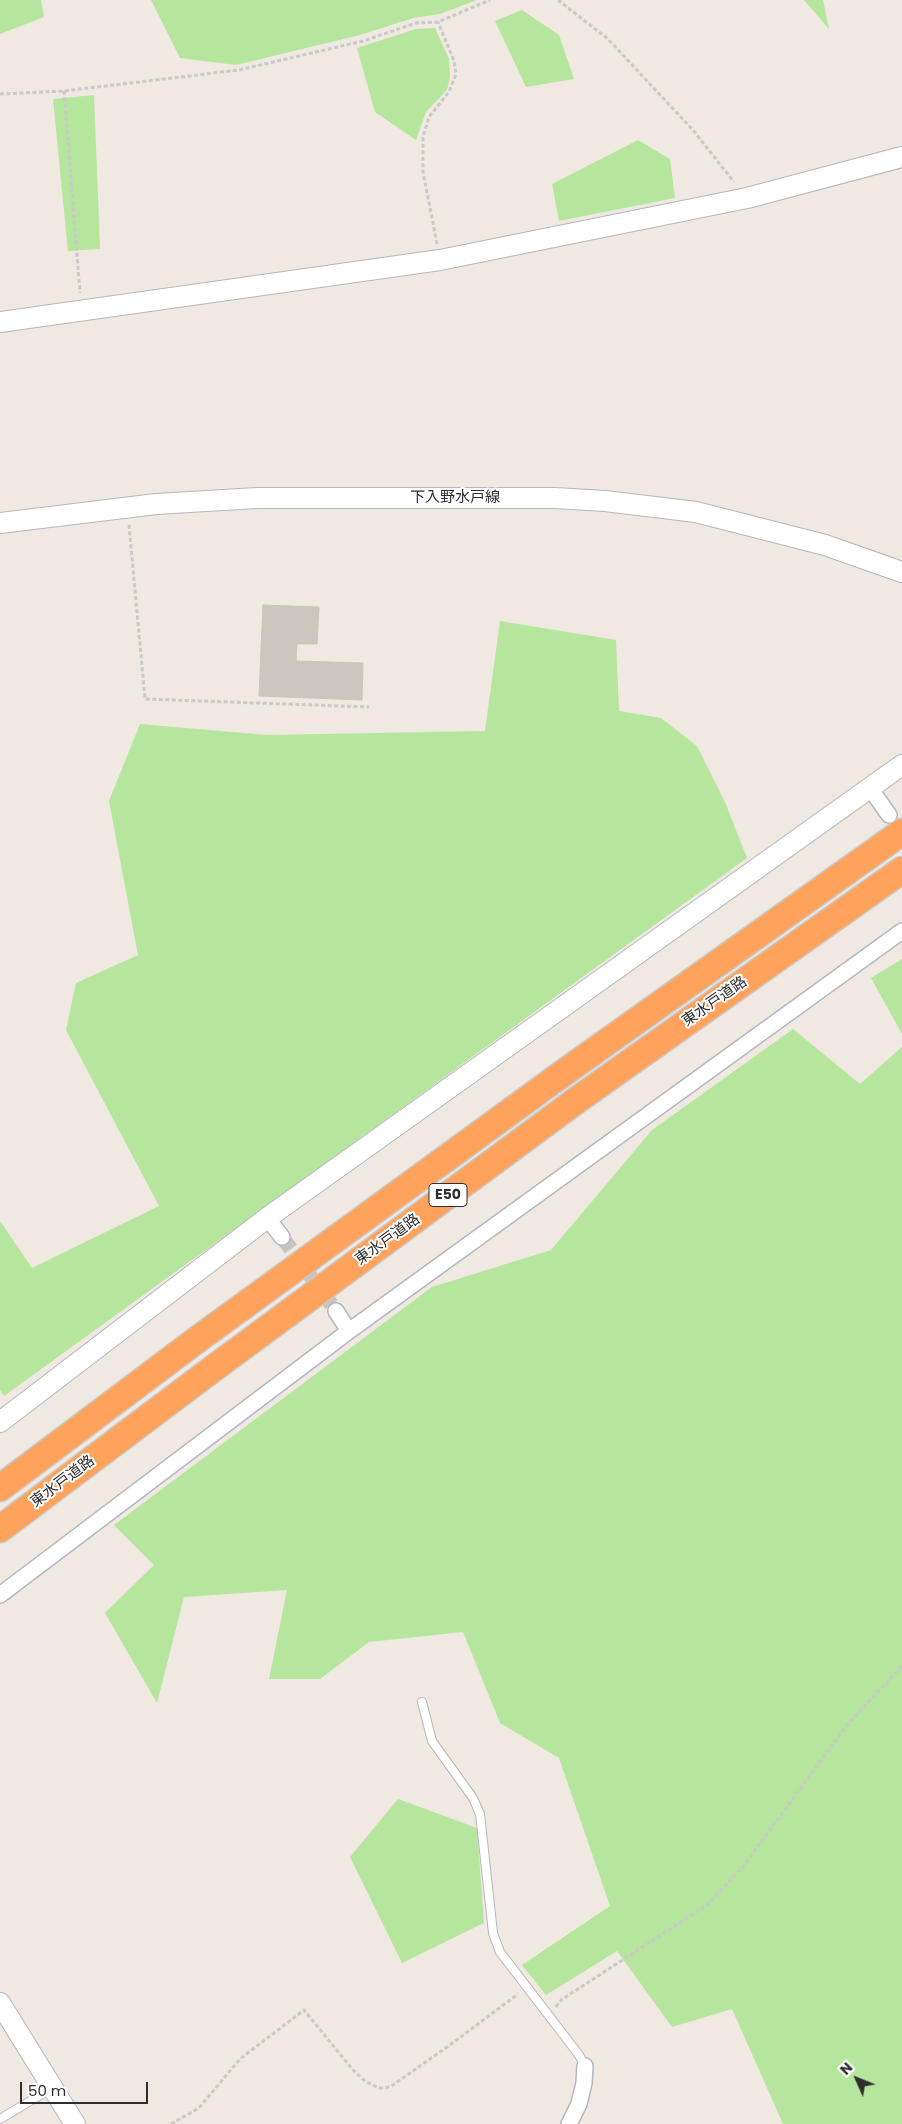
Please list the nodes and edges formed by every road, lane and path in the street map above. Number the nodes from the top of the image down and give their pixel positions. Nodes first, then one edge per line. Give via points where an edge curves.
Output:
1 (490, 0) edge
2 (558, 0) edge
3 (438, 22) junction
4 (64, 91) junction
5 (0, 94) edge
6 (902, 157) edge
7 (747, 198) junction
8 (440, 260) junction
9 (82, 311) junction
10 (0, 322) edge
11 (127, 507) junction
12 (0, 523) edge
13 (902, 572) edge
14 (369, 707) dead end
15 (902, 765) edge
16 (870, 788) junction
17 (896, 824) edge
18 (902, 870) edge
19 (902, 931) edge
20 (267, 1218) junction
21 (282, 1237) tunnel mouth
22 (336, 1311) tunnel mouth
23 (349, 1331) junction
24 (0, 1422) edge
25 (0, 1488) edge
26 (0, 1529) edge
27 (0, 1595) edge
28 (902, 1666) edge
29 (422, 1702) dead end
30 (527, 1988) junction
31 (0, 2002) edge
32 (549, 2017) junction
33 (585, 2066) joint
34 (52, 2088) junction
35 (0, 2118) edge
36 (75, 2124) edge
37 (171, 2124) edge
38 (569, 2124) edge

1 - 3 path
2 - 7 path via 608,38 692,129
3 - 4 path via 416,23 363,41 239,70
3 - 8 path via 456,74 450,92 428,117 423,137 423,172
4 - 5 path
4 - 9 path
6 - 7 street
7 - 8 street
8 - 9 street
9 - 10 street
11 - 12 street, 下入野水戸線
11 - 13 street, 下入野水戸線 via 257,498 555,498 605,501 696,512 740,522 825,545
11 - 14 path via 145,699
15 - 16 street
16 - 17 street
16 - 20 street
17 - 25 highway, 東水戸道路 / E50
18 - 26 highway, 東水戸道路 / E50 via 577,1100
19 - 23 street
20 - 21 street
20 - 24 street
22 - 23 street
23 - 27 street
28 - 32 path via 847,1725 742,1868 706,1905 562,2000
29 - 30 lane via 432,1741 473,1798 480,1814 493,1933 500,1952
30 - 32 lane
30 - 37 path via 390,2087 379,2088 365,2081 304,2010 240,2059 199,2108
31 - 34 street
32 - 33 lane
33 - 38 street via 584,2083
34 - 35 lane
34 - 36 street

